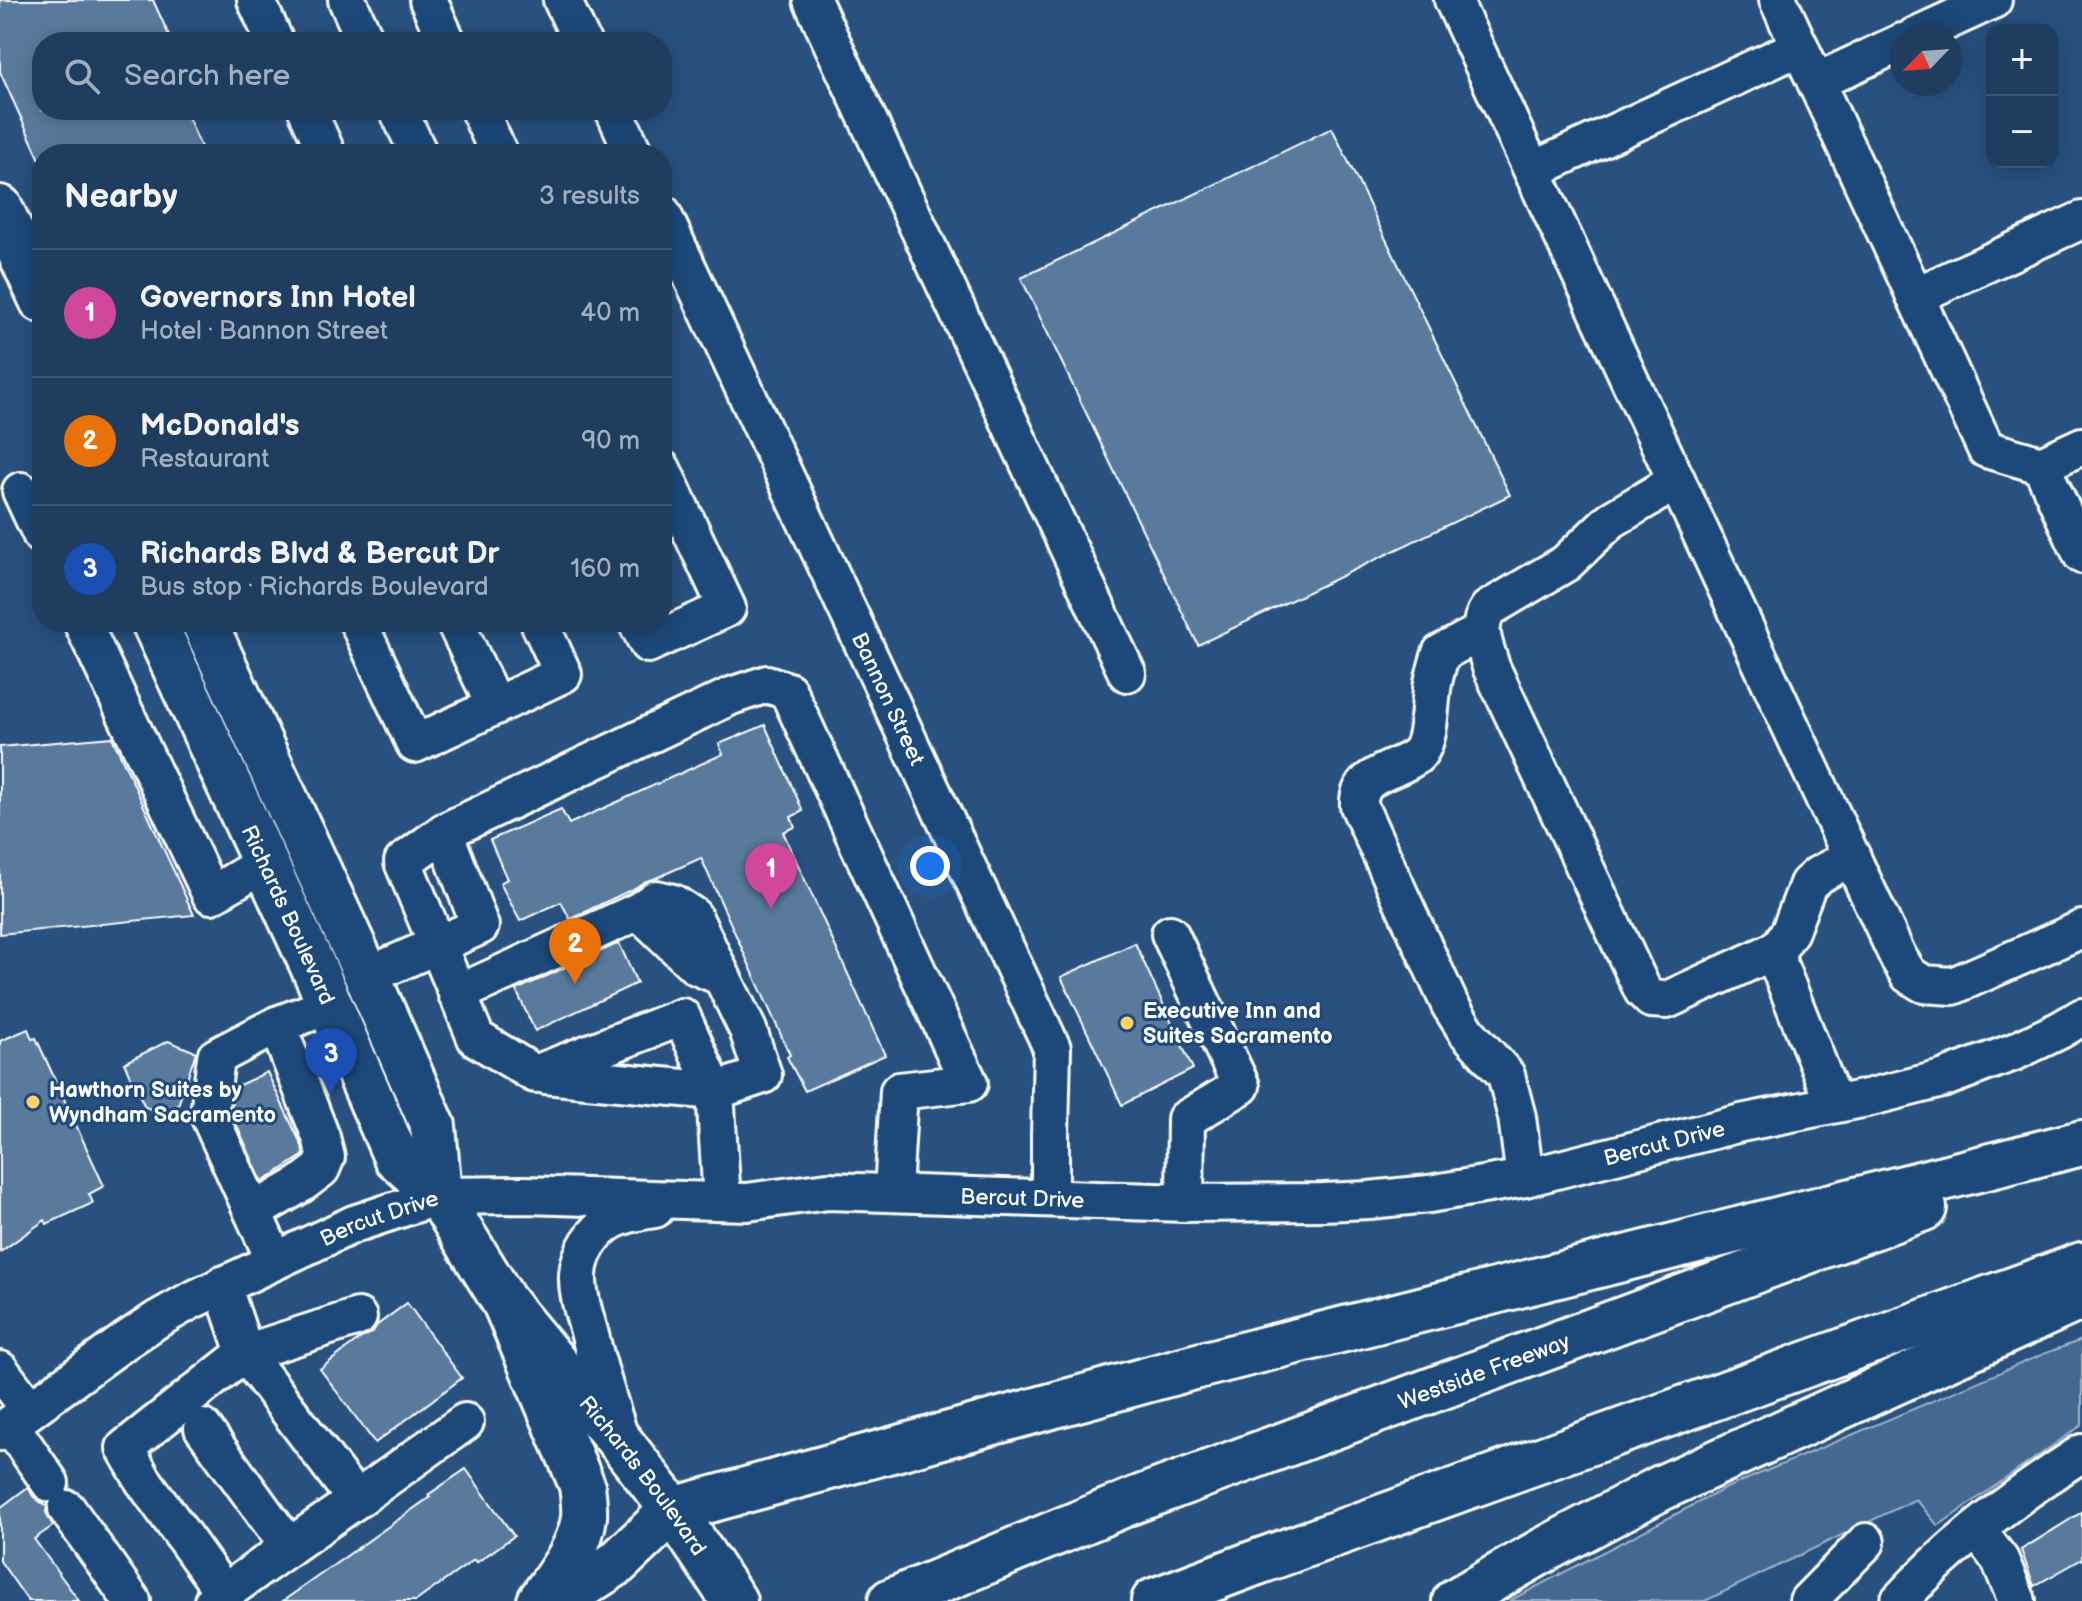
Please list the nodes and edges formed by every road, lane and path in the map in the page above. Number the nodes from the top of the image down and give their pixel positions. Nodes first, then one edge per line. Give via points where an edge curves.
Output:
1 (256, 0) edge
2 (347, 0) edge
3 (428, 0) edge
4 (562, 0) edge
5 (812, 0) edge
6 (1453, 0) edge
7 (1778, 0) edge
8 (1993, 0) edge
9 (1941, 24) edge
10 (270, 32) edge
11 (361, 32) edge
12 (442, 32) edge
13 (577, 32) edge
14 (1800, 47) junction
15 (1890, 48) edge
16 (1816, 82) junction
17 (312, 120) edge
18 (403, 120) edge
19 (484, 120) edge
20 (619, 120) edge
21 (322, 144) edge
22 (414, 144) edge
23 (494, 144) edge
24 (629, 144) edge
25 (1533, 170) junction
26 (0, 208) edge
27 (2082, 220) edge
28 (672, 234) edge
29 (32, 278) edge
30 (1915, 296) junction
31 (2082, 446) edge
32 (2041, 465) junction
33 (1677, 481) junction
34 (672, 490) edge
35 (21, 491) edge
36 (32, 515) edge
37 (2082, 555) edge
38 (87, 632) edge
39 (159, 632) edge
40 (209, 632) edge
41 (363, 632) edge
42 (460, 632) edge
43 (544, 632) edge
44 (642, 632) edge
45 (1481, 632) junction
46 (1127, 673) dead end
47 (495, 706) junction
48 (444, 832) junction
49 (1852, 857) junction
50 (265, 863) junction
51 (2082, 929) edge
52 (1170, 934) dead end
53 (438, 945) junction
54 (1773, 951) junction
55 (367, 976) junction
56 (457, 994) junction
57 (330, 1005) junction
58 (2082, 1017) edge
59 (277, 1025) junction
60 (535, 1074) junction
61 (715, 1091) junction
62 (1834, 1104) junction
63 (2082, 1143) edge
64 (2082, 1149) edge
65 (1525, 1178) junction
66 (893, 1192) junction
67 (439, 1196) junction
68 (1050, 1197) junction
69 (709, 1201) junction
70 (1185, 1203) junction
71 (253, 1212) junction
72 (275, 1261) junction
73 (2082, 1265) edge
74 (222, 1285) junction
75 (2082, 1297) edge
76 (505, 1303) junction
77 (358, 1317) dead end
78 (245, 1353) junction
79 (0, 1370) edge
80 (13, 1422) edge
81 (465, 1422) dead end
82 (203, 1428) dead end
83 (622, 1444) junction
84 (2082, 1453) edge
85 (356, 1500) junction
86 (673, 1510) junction
87 (1977, 1530) junction
88 (1866, 1542) dead end
89 (289, 1547) junction
90 (901, 1596) edge
91 (218, 1597) edge
92 (132, 1601) edge
93 (540, 1601) edge
94 (558, 1601) edge
95 (734, 1601) edge
96 (1154, 1601) edge
97 (1455, 1601) edge
98 (1808, 1601) edge
99 (1899, 1601) edge
100 (2017, 1601) edge

1 - 10 street
2 - 11 street
3 - 12 street
4 - 13 street
5 - 46 street
6 - 25 street
7 - 14 street
8 - 9 street
14 - 16 street
14 - 25 street
15 - 16 street
16 - 30 street
17 - 21 street
18 - 22 street
19 - 23 street
20 - 24 street
25 - 33 street
26 - 29 main road
27 - 30 street
28 - 68 street, Bannon Street via 1052,1048
30 - 32 street via 1986,449
31 - 32 street
32 - 37 street
33 - 45 street via 1611,520 1566,563 1488,609
33 - 49 street
34 - 44 street via 727,608 648,644
35 - 36 street
38 - 50 street via 211,895
39 - 50 main road, Richards Boulevard
40 - 55 main road, Richards Boulevard
41 - 47 street via 415,744
42 - 47 street
43 - 47 street via 563,674
45 - 54 street via 1491,667 1643,991 1651,999 1667,1000
45 - 65 street via 1441,653 1423,747 1417,755 1364,783 1358,794 1450,1005 1506,1075
48 - 53 street via 403,862
48 - 53 street via 480,926
48 - 66 street via 731,696 767,684 788,691 969,1083 899,1091
49 - 51 street via 1898,957 1909,975 1924,984 1953,986
49 - 54 street via 1808,884 1790,931
50 - 57 main road, Richards Boulevard
52 - 70 street via 1241,1086 1186,1119
53 - 55 street
53 - 56 street
54 - 62 street
55 - 67 main road, Richards Boulevard via 433,1126
56 - 60 street via 476,1038
56 - 61 street via 656,899 673,903 693,916 748,1030 763,1075
57 - 59 street
57 - 67 main road, Richards Boulevard via 396,1157
58 - 62 street, Bercut Drive via 2014,1052 1942,1079
59 - 71 street via 216,1057 209,1115
59 - 71 street via 326,1157 321,1169
60 - 61 street
60 - 61 street via 682,1017
61 - 69 street
62 - 65 street, Bercut Drive
63 - 86 main road via 1190,1368
64 - 90 main road, Westside Freeway via 1150,1494
65 - 70 street, Bercut Drive via 1369,1200
66 - 68 street, Bercut Drive
66 - 69 street, Bercut Drive via 828,1191 747,1202
67 - 69 street, Bercut Drive
67 - 72 street, Bercut Drive via 354,1224
67 - 76 main road, Richards Boulevard
68 - 70 street, Bercut Drive
69 - 83 street via 613,1220 583,1253 579,1292
71 - 72 street
72 - 74 street, Bercut Drive
73 - 96 main road
74 - 78 street
74 - 80 street, Bercut Drive via 158,1319
75 - 97 main road via 1661,1488
76 - 83 main road, Richards Boulevard
76 - 93 main road via 582,1485 579,1537
77 - 78 street
78 - 85 street
78 - 91 street via 125,1448
79 - 80 street
80 - 92 street
81 - 85 street
82 - 89 street
83 - 86 main road, Richards Boulevard
84 - 87 street
85 - 89 street
86 - 94 main road via 617,1563
86 - 95 main road, Richards Boulevard
87 - 99 street
87 - 100 street via 2000,1560
88 - 98 street
89 - 91 street

